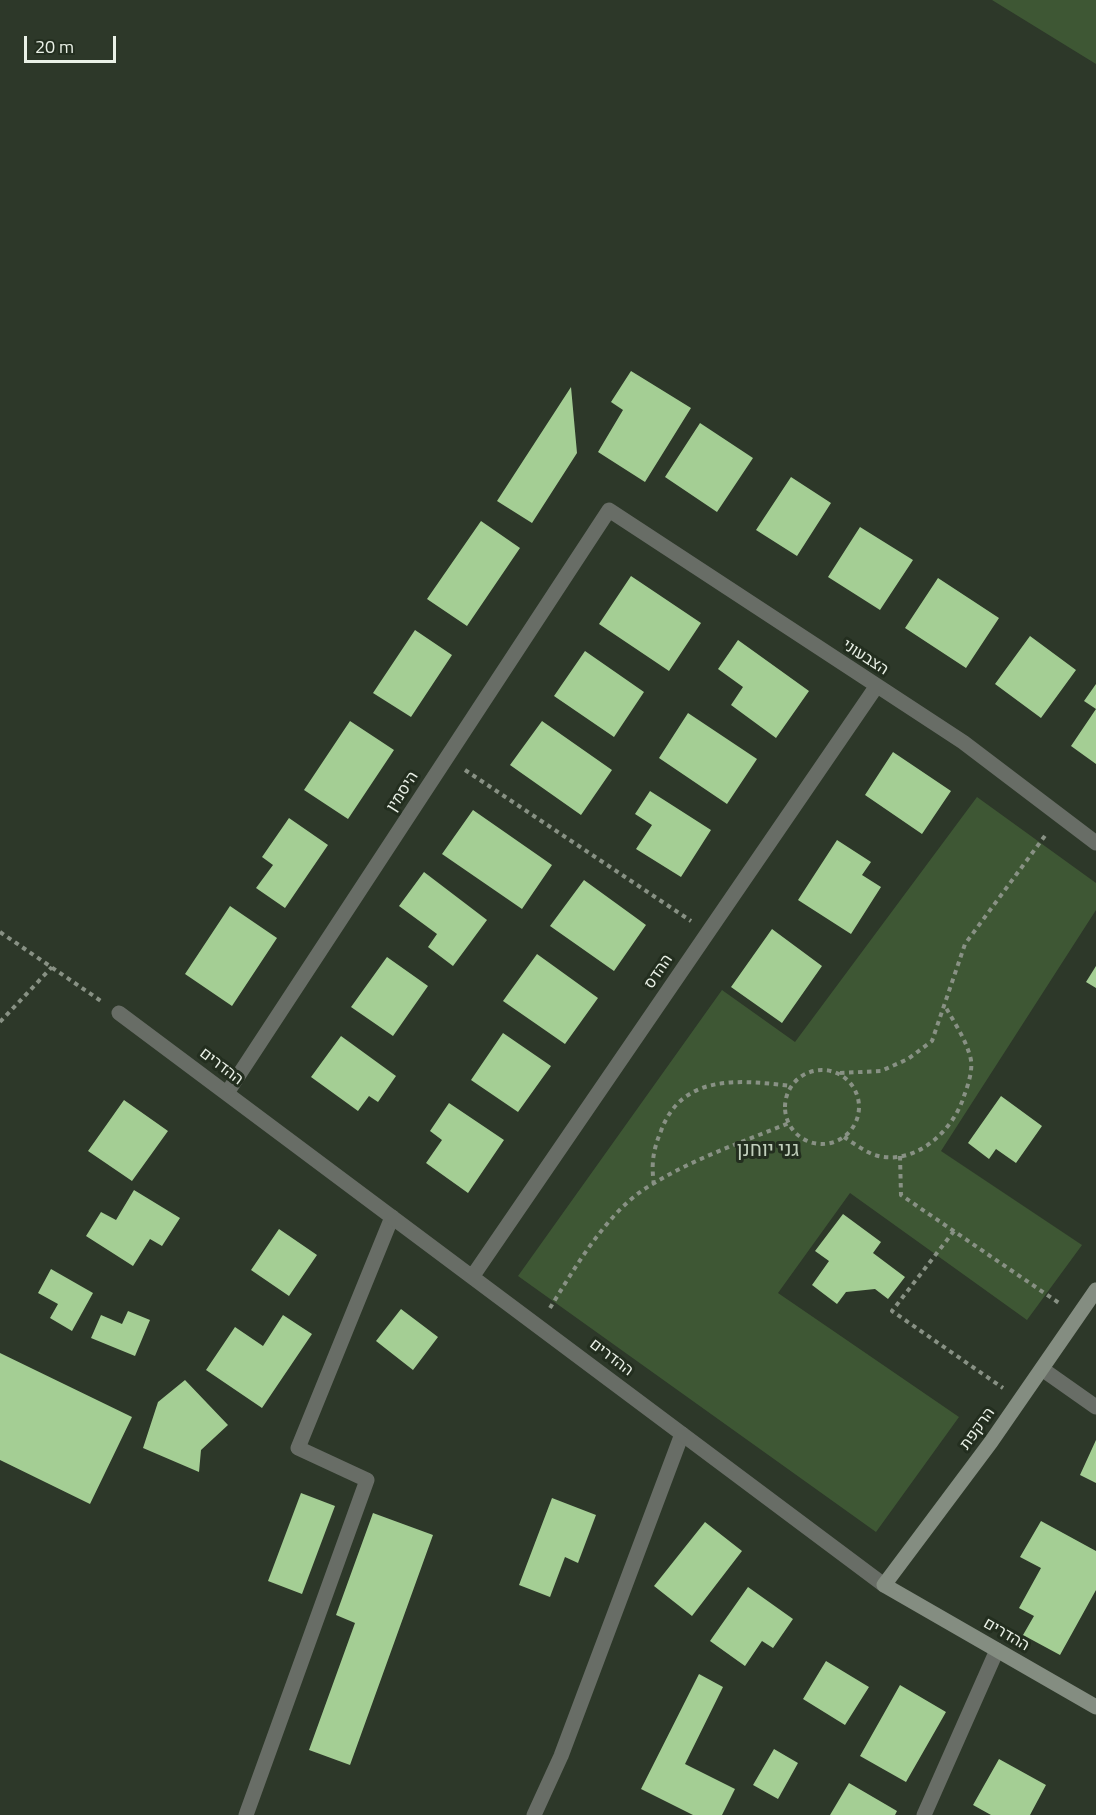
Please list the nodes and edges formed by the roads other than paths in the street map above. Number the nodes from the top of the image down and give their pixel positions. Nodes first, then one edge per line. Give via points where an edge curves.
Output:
1 (609, 510) joint
2 (876, 687) junction
3 (1096, 843) edge
4 (119, 1013) road end
5 (226, 1093) junction
6 (392, 1217) junction
7 (472, 1276) junction
8 (1096, 1290) edge
9 (1042, 1369) junction
10 (1096, 1407) edge
11 (682, 1434) junction
12 (884, 1585) junction
13 (997, 1650) junction
14 (1096, 1707) edge
15 (246, 1815) edge
16 (534, 1815) edge
17 (924, 1815) edge

1 - 2 street, הצבעוני
1 - 5 street, היסמין
2 - 3 street, הצבעוני via 963,742
2 - 7 street, ההדס
4 - 5 street, ההדרים
5 - 6 street, ההדרים
6 - 7 street, ההדרים
6 - 15 street via 298,1448 367,1480
7 - 11 street, ההדרים
8 - 9 main road, הרקפת
9 - 10 street
9 - 12 main road, הרקפת
11 - 12 street, ההדרים
11 - 16 street via 561,1756
12 - 13 main road, ההדרים
13 - 14 main road, ההדרים
13 - 17 street

